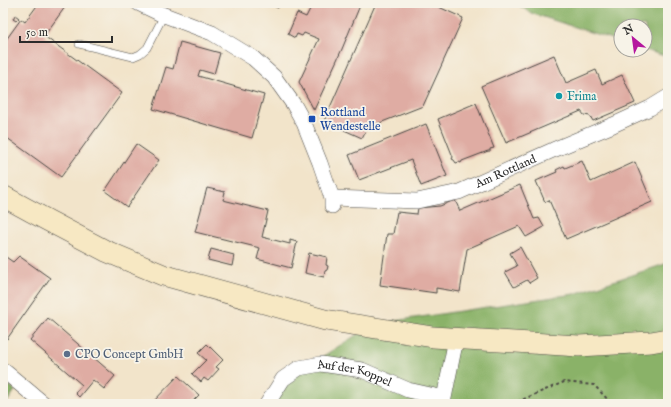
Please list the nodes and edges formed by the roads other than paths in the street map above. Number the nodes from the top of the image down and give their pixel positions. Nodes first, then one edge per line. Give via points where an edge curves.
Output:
1 (138, 3) edge
2 (164, 15) junction
3 (79, 44) dead end
4 (668, 97) edge
5 (3, 196) edge
6 (456, 339) junction
7 (668, 340) edge
8 (3, 370) edge
9 (44, 404) edge
10 (267, 404) edge

1 - 2 street, Am Rottland
2 - 3 lane via 147,48 133,57
2 - 4 street, Am Rottland via 212,33 253,58 274,77 304,123 332,202 417,200 458,192 613,125
5 - 6 main road via 106,251 163,275 326,320
6 - 7 main road via 579,346
6 - 10 street, Auf der Koppel via 444,398 408,390 362,370 321,364 299,368 283,379
8 - 9 street

